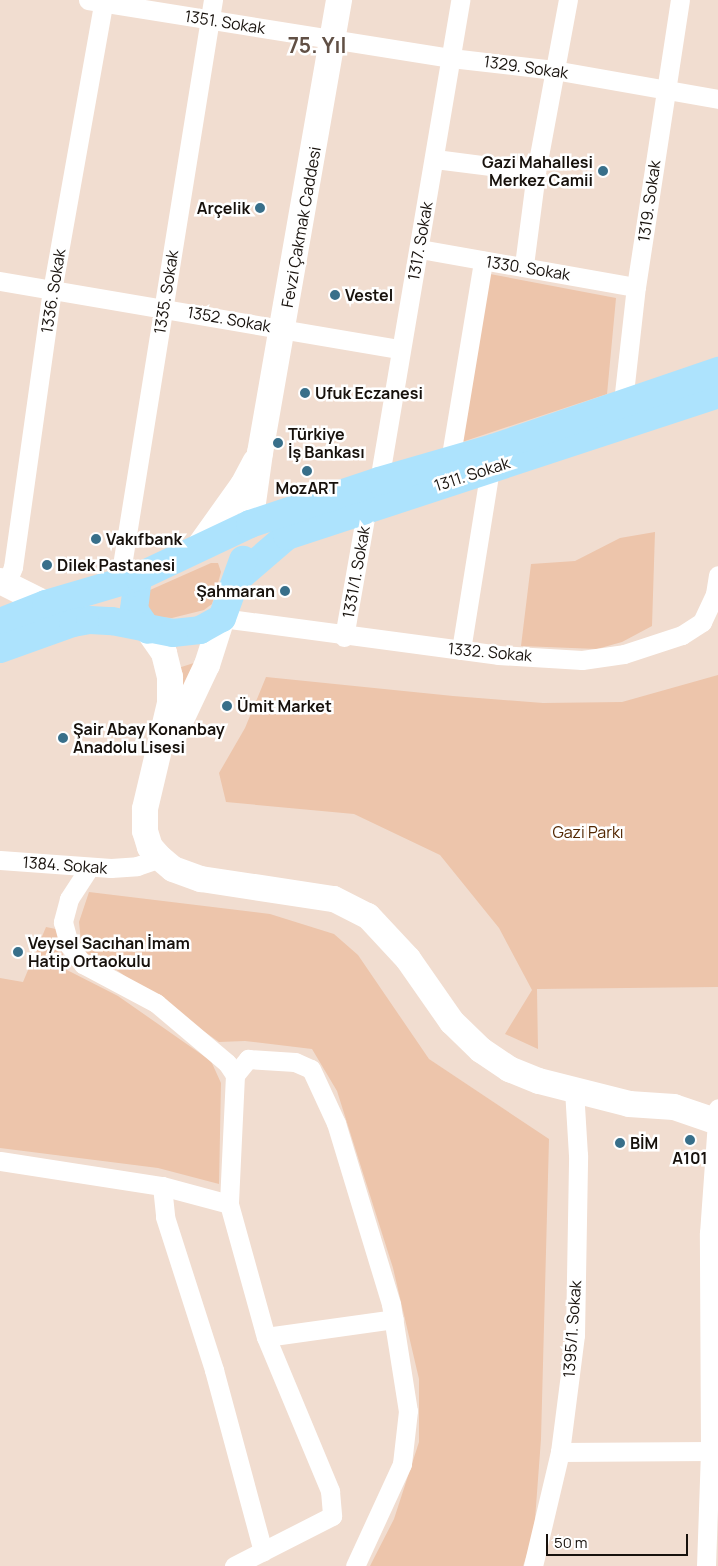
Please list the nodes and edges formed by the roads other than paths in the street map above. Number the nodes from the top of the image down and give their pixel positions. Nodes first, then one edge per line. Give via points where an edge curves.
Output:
1 (213, 0) edge
2 (339, 0) edge
3 (460, 0) edge
4 (568, 0) edge
5 (680, 0) edge
6 (99, 1) edge
7 (209, 20) junction
8 (333, 37) junction
9 (451, 58) junction
10 (554, 70) junction
11 (664, 91) junction
12 (718, 99) edge
13 (435, 160) junction
14 (536, 172) junction
15 (420, 249) junction
16 (483, 261) junction
17 (524, 266) junction
18 (0, 281) edge
19 (636, 287) junction
20 (52, 291) junction
21 (163, 307) junction
22 (284, 328) junction
23 (399, 349) junction
24 (718, 371) edge
25 (718, 394) edge
26 (623, 402) junction
27 (260, 452) junction
28 (450, 461) junction
29 (490, 468) junction
30 (379, 481) junction
31 (367, 508) junction
32 (250, 524) junction
33 (198, 548) junction
34 (718, 575) edge
35 (238, 578) junction
36 (4, 581) edge
37 (129, 581) junction
38 (46, 604) junction
39 (222, 618) junction
40 (0, 622) edge
41 (148, 630) junction
42 (344, 637) junction
43 (0, 649) edge
44 (461, 650) junction
45 (159, 757) junction
46 (160, 858) junction
47 (0, 860) edge
48 (88, 868) junction
49 (235, 1074) junction
50 (574, 1088) junction
51 (718, 1117) edge
52 (0, 1161) edge
53 (162, 1186) junction
54 (229, 1204) junction
55 (713, 1236) edge
56 (394, 1320) junction
57 (266, 1337) junction
58 (710, 1451) junction
59 (560, 1452) junction
60 (263, 1551) junction
61 (234, 1566) edge
62 (355, 1566) edge
63 (533, 1566) edge
64 (706, 1566) edge

1 - 7 street, 1335. Sokak
2 - 8 street, Fevzi Çakmak Caddesi
3 - 9 street, 1317. Sokak
4 - 10 street
5 - 11 street, 1319. Sokak
6 - 7 street, 1351. Sokak
6 - 20 street, 1336. Sokak
7 - 8 street, 1351. Sokak
7 - 21 street, 1335. Sokak
8 - 9 street, 1329. Sokak
8 - 22 street, Fevzi Çakmak Caddesi
9 - 10 street, 1329. Sokak
9 - 13 street, 1317. Sokak
10 - 11 street, 1329. Sokak
10 - 14 street
11 - 12 street, 1329. Sokak
11 - 19 street, 1319. Sokak
13 - 14 street
13 - 15 street, 1317. Sokak
14 - 17 street
15 - 16 street, 1330. Sokak
15 - 23 street, 1317. Sokak
16 - 17 street, 1330. Sokak
16 - 28 street
17 - 19 street, 1330. Sokak
18 - 20 street, 1352. Sokak
19 - 26 street, 1319. Sokak
20 - 21 street, 1352. Sokak
20 - 36 street, 1336. Sokak via 13,567
21 - 22 street, 1352. Sokak
21 - 37 street, 1335. Sokak
22 - 23 street, 1352. Sokak
22 - 27 street, Fevzi Çakmak Caddesi
23 - 30 street, 1317. Sokak
24 - 26 main road, 1311. Sokak
25 - 29 main road, 1311. Sokak
26 - 28 main road, 1311. Sokak
27 - 32 street, Fevzi Çakmak Caddesi
27 - 33 street, Fevzi Çakmak Caddesi via 243,485
28 - 30 main road, 1311. Sokak
29 - 31 main road, 1311. Sokak
29 - 44 street
30 - 32 main road, 1311. Sokak
31 - 35 main road, 1311. Sokak via 287,536
31 - 42 street, 1331/1. Sokak
32 - 33 main road, 1311. Sokak
32 - 35 main road
33 - 37 main road, 1311. Sokak
34 - 44 street, 1332. Sokak via 715,594 702,622 682,635 624,654 582,660
35 - 39 main road
36 - 38 street
37 - 38 main road, 1311. Sokak
37 - 41 main road via 134,610
38 - 40 main road, 1311. Sokak
39 - 41 main road via 200,630 173,633
39 - 42 street, 1332. Sokak
39 - 45 street via 207,665 178,732
41 - 43 main road via 112,621 90,620
41 - 45 street via 164,653 170,677 170,703
42 - 44 street, 1332. Sokak
45 - 46 street via 145,809 145,831 150,846
46 - 48 street, 1384. Sokak via 137,866
46 - 50 street via 173,869 201,879 334,899 368,916 408,960 452,1022 480,1050 510,1069 539,1081
47 - 48 street, 1384. Sokak
48 - 49 street via 68,899 63,922 69,945 83,964 156,1003 227,1063
49 - 54 street
49 - 56 street via 248,1059 295,1062 311,1069 336,1123
50 - 51 street via 667,1096
50 - 59 street, 1395/1. Sokak via 578,1155 575,1335
51 - 55 street
52 - 53 street
53 - 54 street
53 - 60 street via 165,1218 214,1370
54 - 57 street
55 - 58 street
56 - 57 street
56 - 62 street via 408,1411 402,1464
57 - 60 street via 324,1472 333,1505 332,1516
58 - 59 street
58 - 64 street
59 - 63 street, 1395/1. Sokak
60 - 61 street

